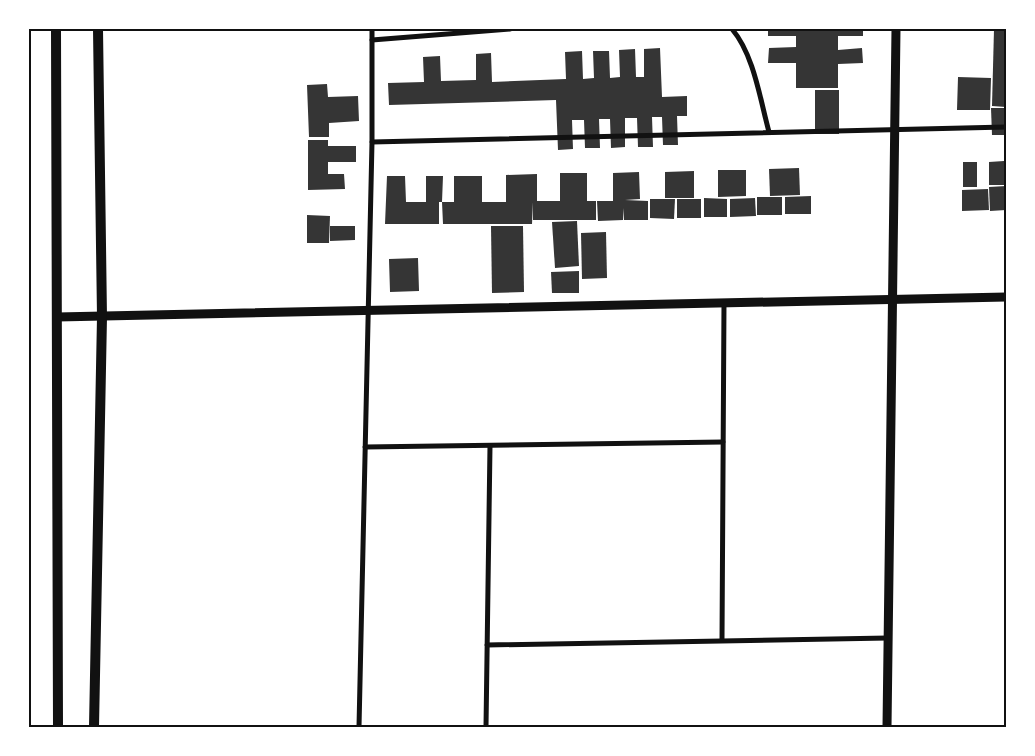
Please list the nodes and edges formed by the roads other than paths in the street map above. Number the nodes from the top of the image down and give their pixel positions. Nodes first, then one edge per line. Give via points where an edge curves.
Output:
1 (56, 29) edge
2 (98, 29) edge
3 (372, 29) edge
4 (510, 29) edge
5 (732, 29) edge
6 (896, 29) edge
7 (372, 40) junction
8 (1006, 127) edge
9 (894, 130) junction
10 (770, 132) junction
11 (372, 142) junction
12 (1006, 297) edge
13 (892, 299) junction
14 (724, 303) junction
15 (368, 310) junction
16 (57, 317) junction
17 (102, 317) junction
18 (723, 442) junction
19 (490, 446) junction
20 (365, 447) junction
21 (888, 638) junction
22 (722, 640) junction
23 (487, 645) junction
24 (58, 727) edge
25 (94, 727) edge
26 (359, 727) edge
27 (486, 727) edge
28 (887, 727) edge

1 - 16 main road
2 - 17 main road
3 - 7 street
4 - 7 street
5 - 10 street via 749,58
6 - 9 street
7 - 11 street
8 - 9 street
9 - 10 street
9 - 13 street
10 - 11 street
11 - 15 street
12 - 13 street
13 - 14 street
13 - 21 street
14 - 15 street
14 - 18 street
15 - 17 street
15 - 20 street
16 - 17 street
16 - 24 main road
17 - 25 main road
18 - 19 street
18 - 22 street
19 - 20 street
19 - 23 street
20 - 26 street
21 - 22 street
21 - 28 street
22 - 23 street
23 - 27 street

